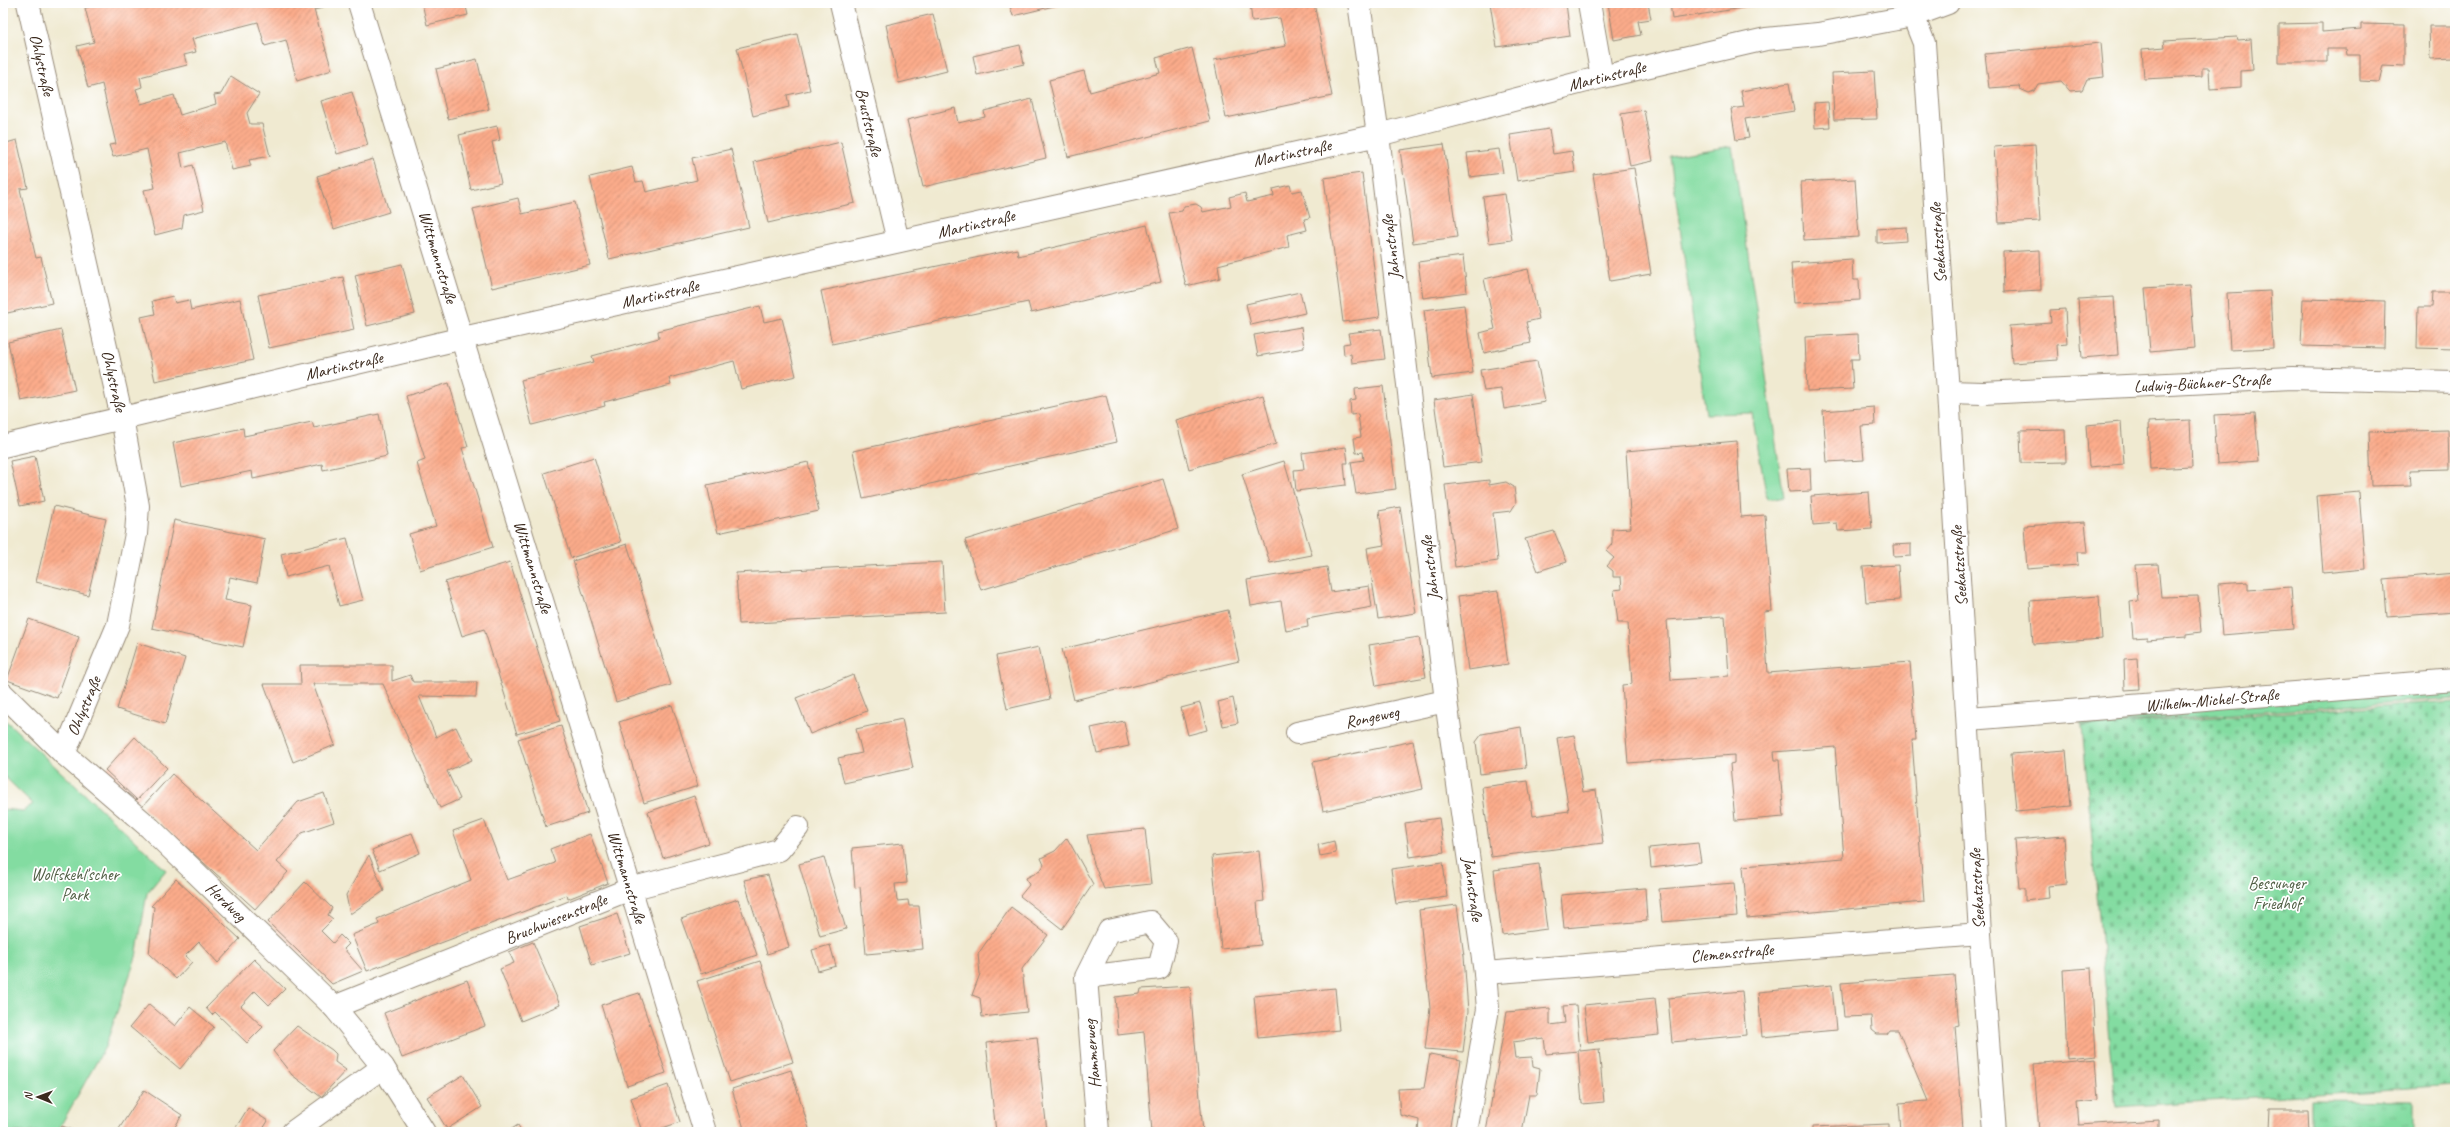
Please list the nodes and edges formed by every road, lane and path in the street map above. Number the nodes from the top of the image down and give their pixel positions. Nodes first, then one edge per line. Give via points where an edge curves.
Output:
1 (28, 3) edge
2 (359, 3) edge
3 (841, 3) edge
4 (1360, 3) edge
5 (1589, 3) edge
6 (1948, 3) edge
7 (1911, 10) edge
8 (1602, 77) junction
9 (1378, 135) junction
10 (898, 241) junction
11 (463, 338) junction
12 (2455, 382) edge
13 (1948, 392) junction
14 (122, 418) junction
15 (3, 446) edge
16 (2455, 680) edge
17 (3, 694) edge
18 (1446, 701) junction
19 (1969, 719) junction
20 (1297, 733) dead end
21 (64, 754) junction
22 (798, 827) dead end
23 (630, 889) junction
24 (1980, 934) junction
25 (1485, 973) junction
26 (1086, 977) dead end
27 (334, 1007) junction
28 (383, 1067) junction
29 (293, 1132) edge
30 (424, 1132) edge
31 (705, 1132) edge
32 (1098, 1132) edge
33 (1466, 1132) edge
34 (1994, 1132) edge

1 - 14 street, Ohlystraße
2 - 11 street, Wittmannstraße
3 - 10 street, Bruststraße
4 - 9 street, Jahnstraße
5 - 8 street
6 - 7 street, Martinstraße
7 - 8 street, Martinstraße via 1818,34 1766,40
7 - 13 street, Seekatzstraße via 1924,43
8 - 9 street, Martinstraße
9 - 10 street, Martinstraße
9 - 18 street, Jahnstraße
10 - 11 street, Martinstraße
11 - 14 street, Martinstraße
11 - 23 street, Wittmannstraße
12 - 13 street, Ludwig-Büchner-Straße via 2292,378 1984,393
13 - 19 street, Seekatzstraße
14 - 15 street, Martinstraße
14 - 21 street, Ohlystraße via 138,506 136,534 118,625
16 - 19 street, Wilhelm-Michel-Straße
17 - 21 street, Herdweg
18 - 20 street, Rongeweg
18 - 25 street, Jahnstraße
19 - 24 street, Seekatzstraße
21 - 27 street, Herdweg via 150,828
22 - 23 street, Bruchwiesenstraße via 779,850
23 - 27 street, Bruchwiesenstraße
23 - 31 street, Wittmannstraße
24 - 25 street, Clemensstraße
24 - 34 street, Seekatzstraße
25 - 33 street, Jahnstraße via 1488,1009
26 - 32 street, Hammerweg
27 - 28 street, Herdweg
28 - 29 street
28 - 30 street, Herdweg

